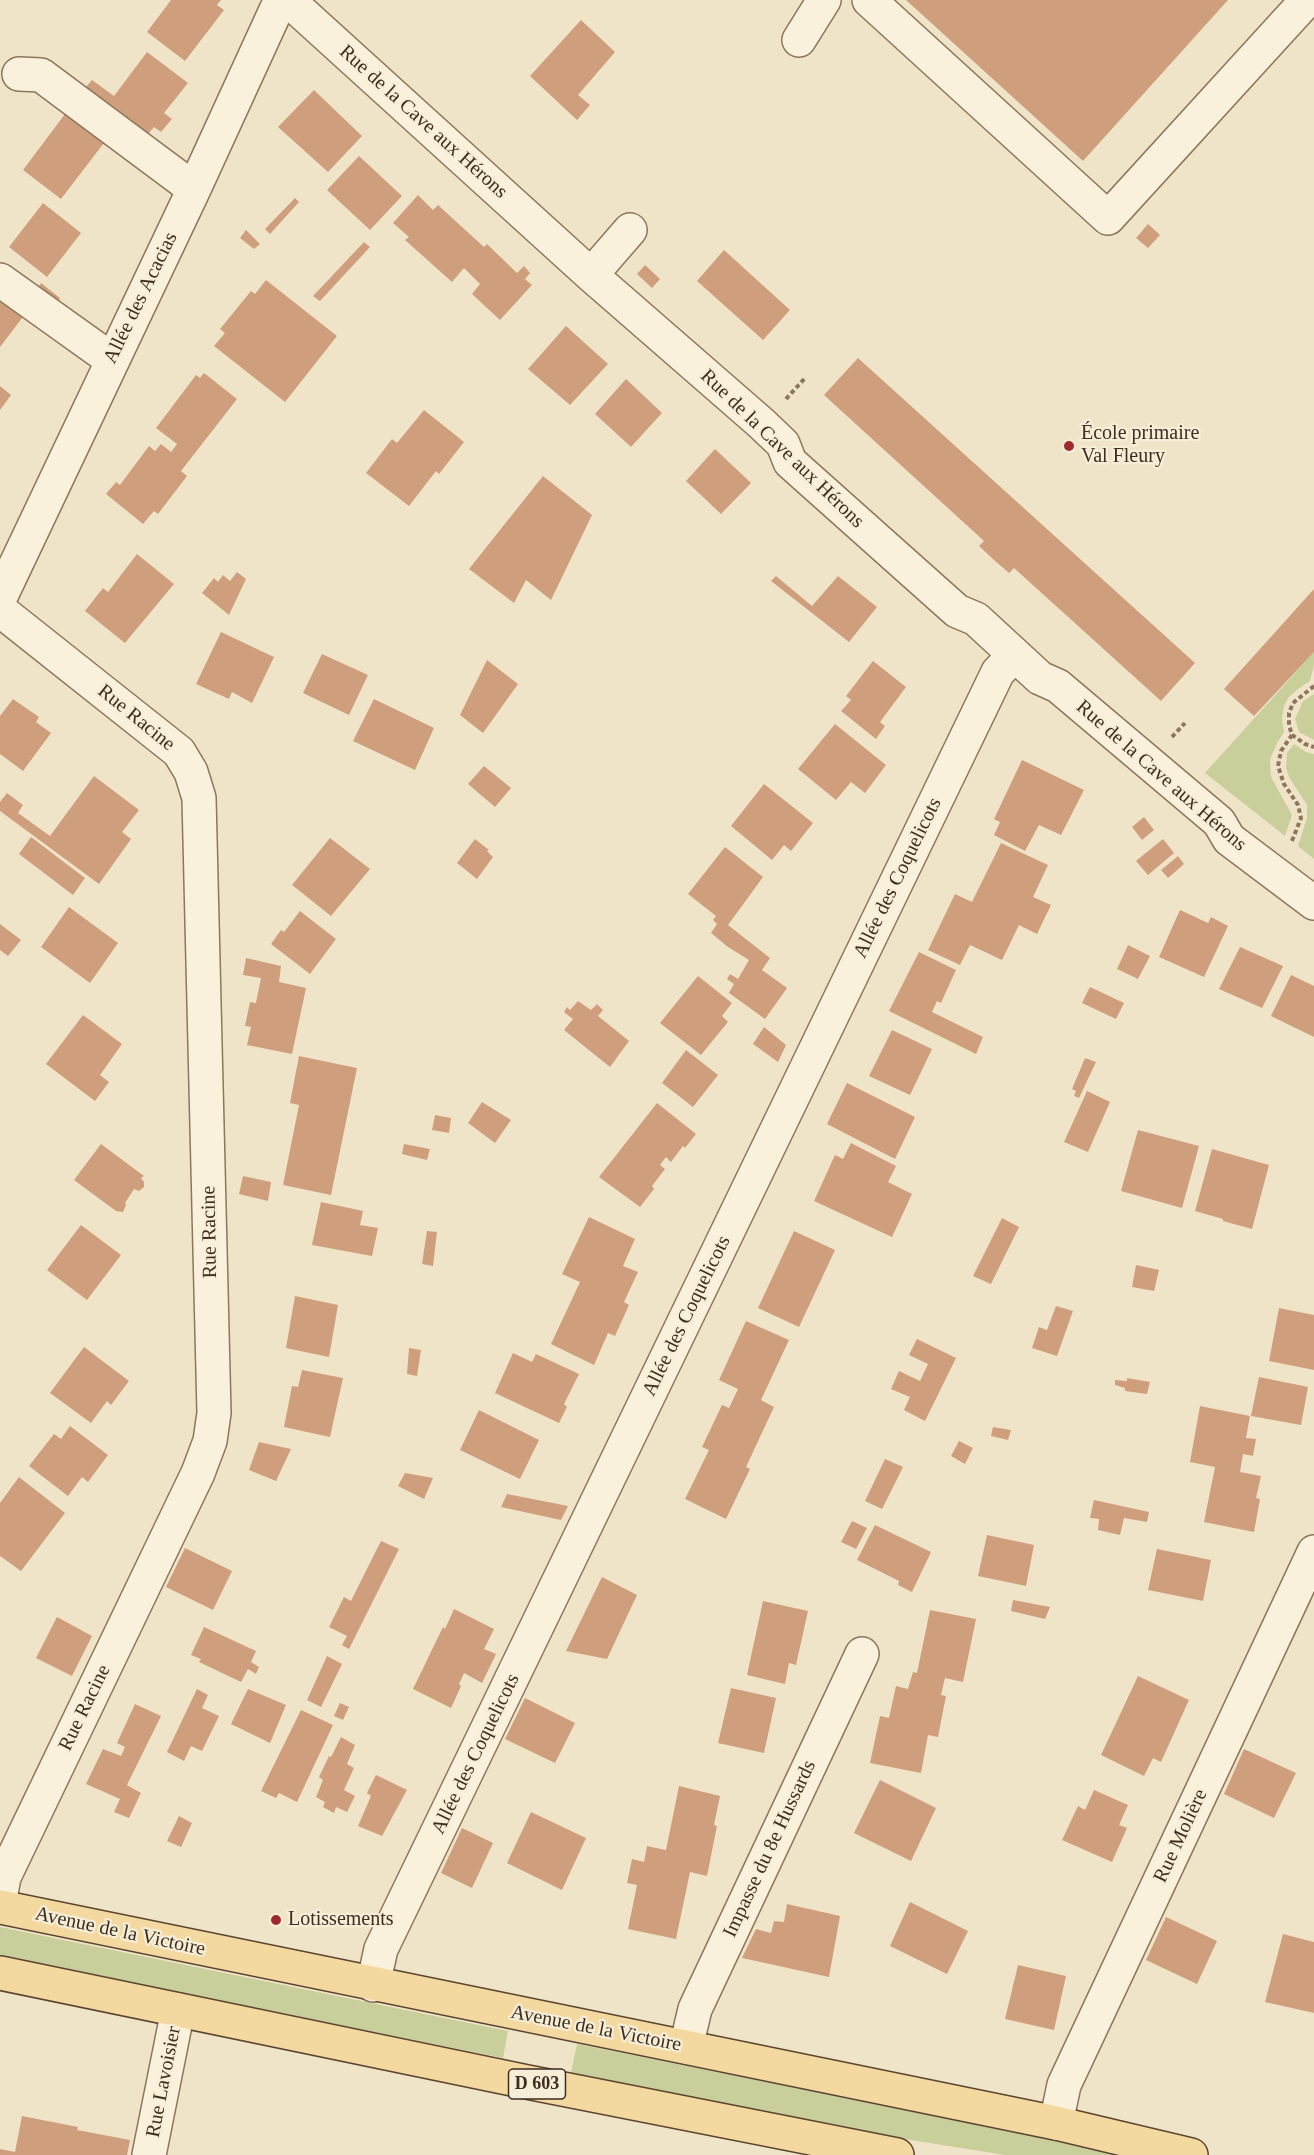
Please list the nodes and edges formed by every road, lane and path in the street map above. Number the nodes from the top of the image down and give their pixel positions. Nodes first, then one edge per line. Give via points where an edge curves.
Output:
1 (286, 0) edge
2 (824, 0) edge
3 (869, 0) edge
4 (1307, 0) edge
5 (799, 39) dead end
6 (19, 74) dead end
7 (194, 189) junction
8 (630, 230) dead end
9 (591, 275) junction
10 (0, 280) edge
11 (112, 360) junction
12 (805, 378) dead end
13 (784, 400) dead end
14 (0, 598) edge
15 (0, 610) edge
16 (1015, 655) junction
17 (1314, 686) edge
18 (1292, 735) junction
19 (1314, 747) edge
20 (1287, 849) dead end
21 (1314, 903) edge
22 (1314, 1552) edge
23 (862, 1654) dead end
24 (0, 1899) edge
25 (0, 1907) edge
26 (0, 1973) edge
27 (373, 1985) junction
28 (178, 2010) junction
29 (686, 2047) junction
30 (1056, 2123) junction
31 (822, 2148) edge
32 (149, 2155) edge
33 (897, 2155) edge
34 (1191, 2155) edge

1 - 7 street, Allée des Acacias via 276,10
1 - 9 street, Rue de la Cave aux Hérons
2 - 5 street
3 - 4 street via 1108,218
6 - 7 street via 41,75
7 - 11 street, Allée des Acacias
8 - 9 street
9 - 16 street, Rue de la Cave aux Hérons via 783,444 790,462 957,611 976,619
10 - 11 street
11 - 14 street, Allée des Acacias
12 - 13 path
15 - 24 street, Rue Racine via 179,752 191,772 199,798 214,1413 210,1441 198,1473 4,1877
16 - 21 street, Rue de la Cave aux Hérons via 1040,678 1058,686 1219,822 1229,839
16 - 27 street, Allée des Coquelicots via 998,672 381,1949
17 - 18 path via 1293,703 1289,713
18 - 19 path
18 - 20 path via 1281,751 1278,766 1301,818
22 - 30 street, Rue Molière via 1064,2085
23 - 29 street, Impasse du 8e Hussards via 695,2009
25 - 27 main road, Avenue de la Victoire
26 - 28 main road, D 603
27 - 29 main road, Avenue de la Victoire
28 - 31 main road, D 603
28 - 32 street, Rue Lavoisier
29 - 30 main road, Avenue de la Victoire
30 - 34 main road, Avenue de la Victoire
31 - 33 main road, D 603

